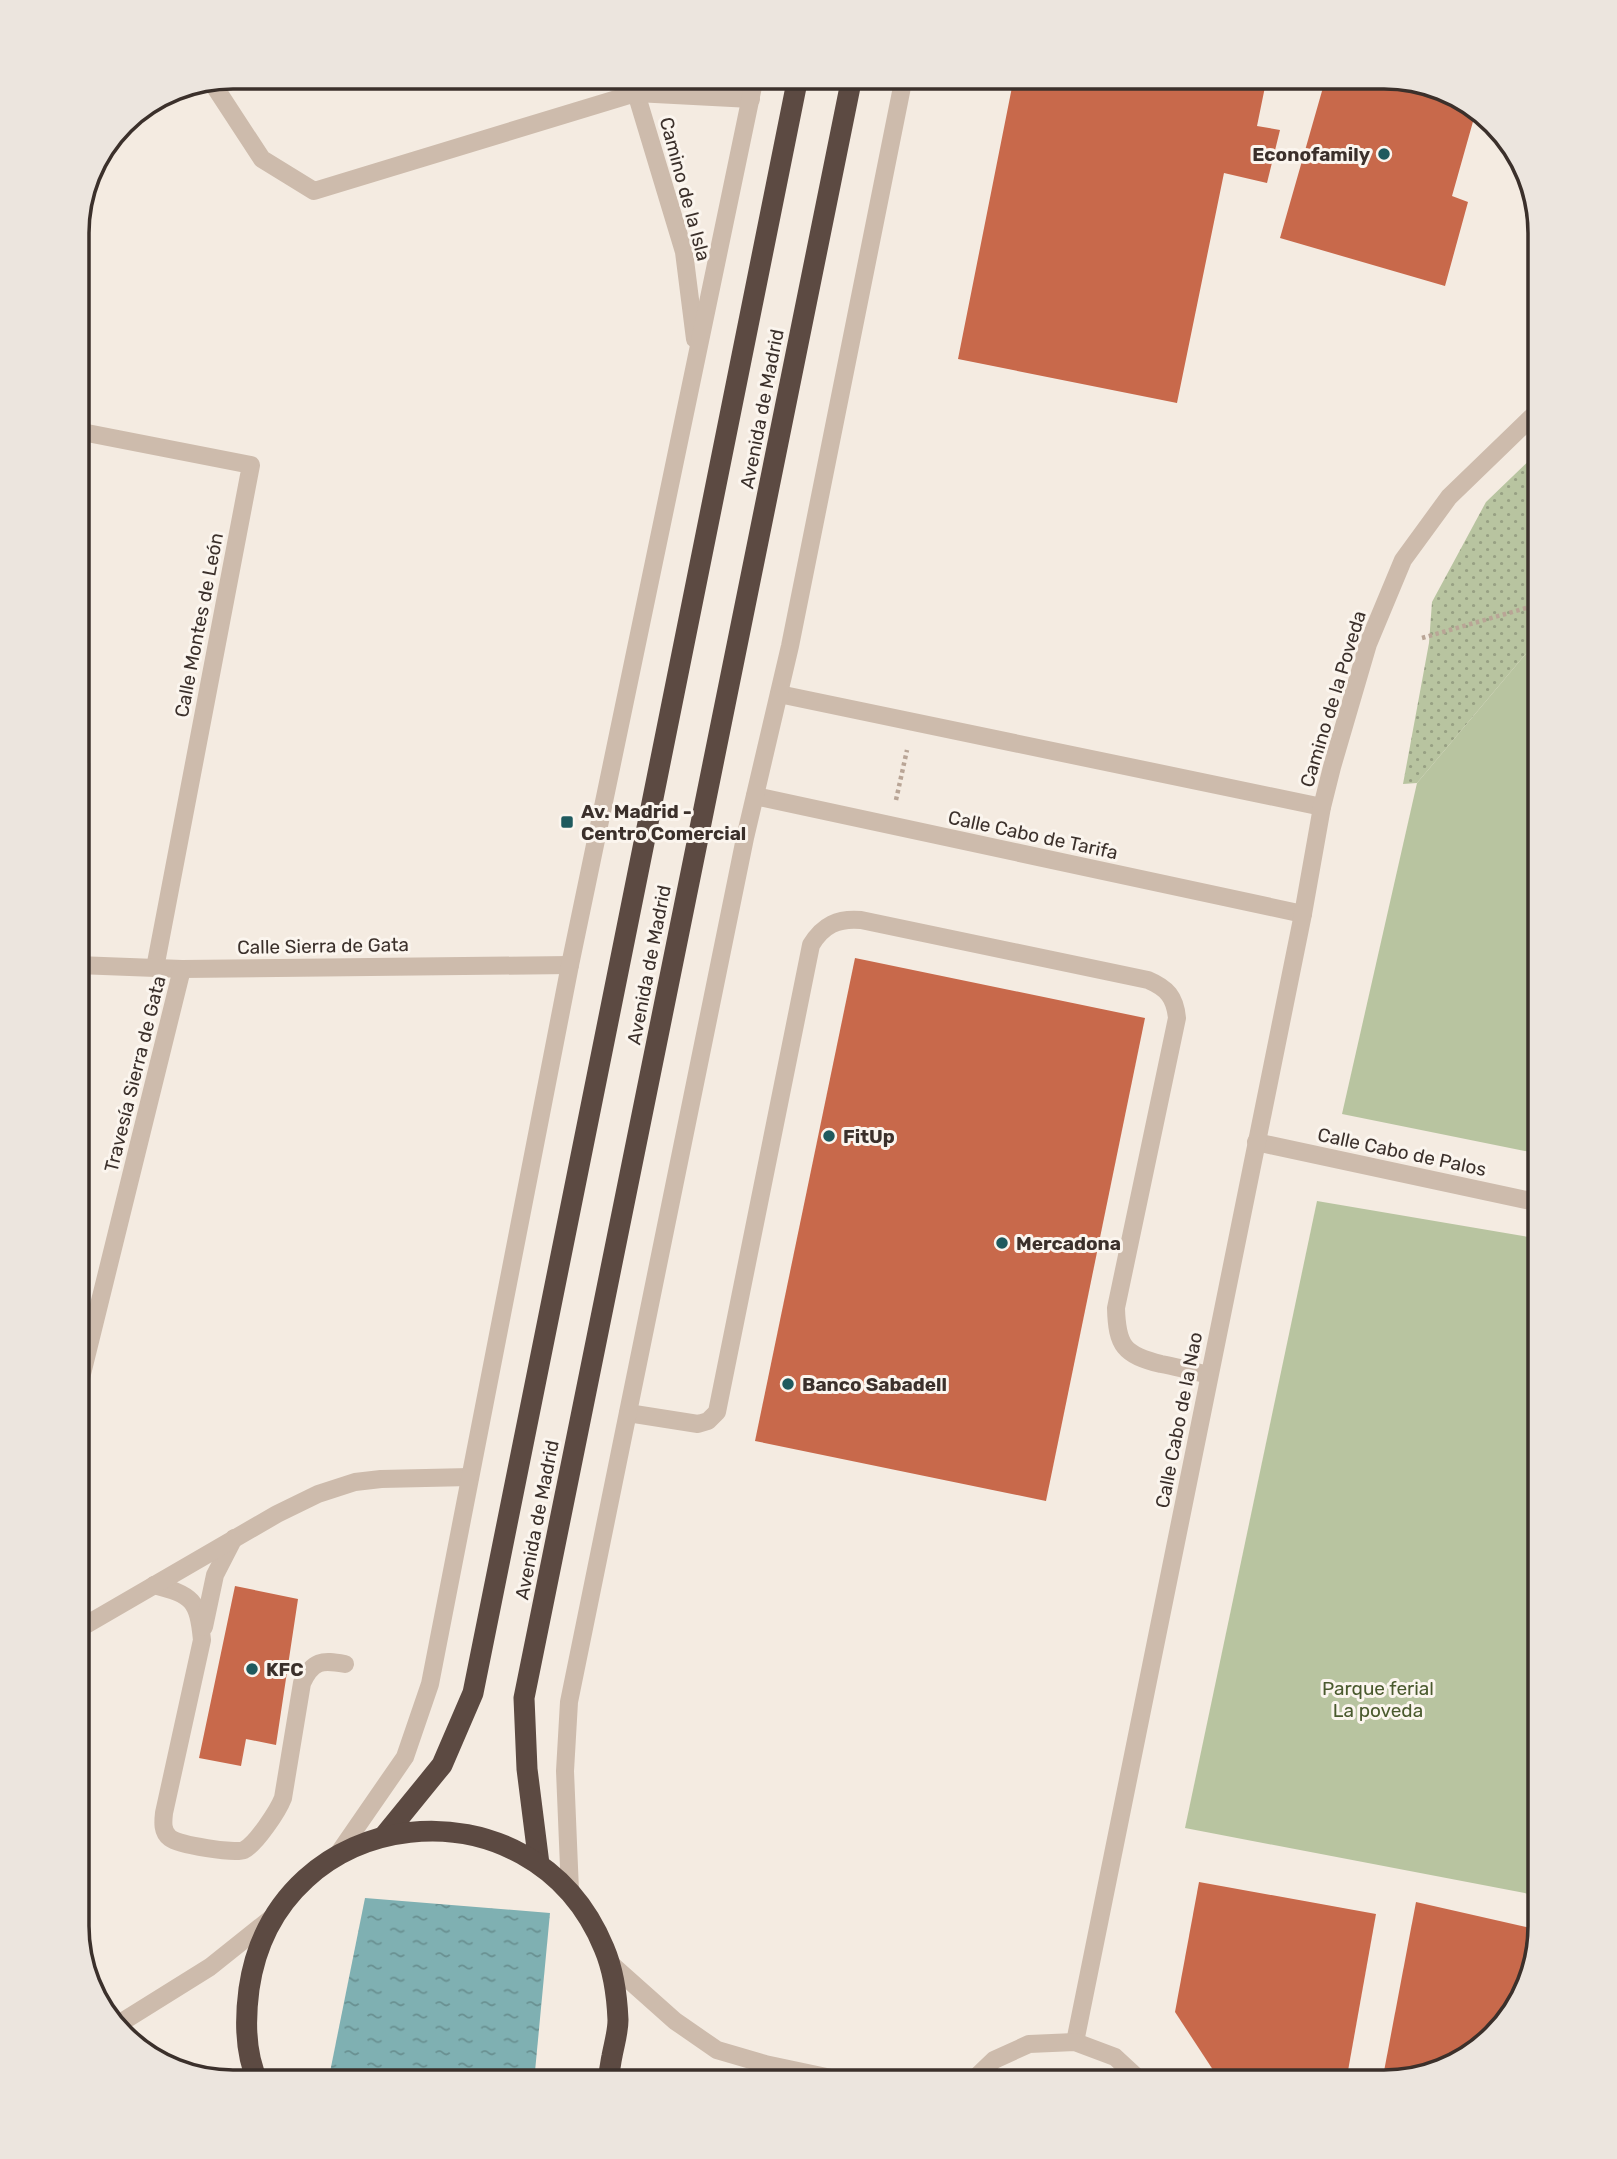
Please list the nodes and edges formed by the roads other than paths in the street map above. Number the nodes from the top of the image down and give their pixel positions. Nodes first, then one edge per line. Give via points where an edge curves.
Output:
1 (622, 89) edge
2 (636, 89) edge
3 (671, 89) edge
4 (753, 89) edge
5 (795, 89) edge
6 (217, 90) edge
7 (849, 90) edge
8 (901, 90) edge
9 (751, 99) junction
10 (697, 354) junction
11 (1528, 421) edge
12 (90, 433) edge
13 (779, 694) junction
14 (755, 796) junction
15 (1322, 807) junction
16 (1303, 914) junction
17 (90, 965) edge
18 (570, 965) junction
19 (155, 968) junction
20 (182, 969) junction
21 (1256, 1142) junction
22 (1528, 1200) edge
23 (89, 1344) edge
24 (1209, 1375) junction
25 (628, 1413) junction
26 (470, 1477) junction
27 (234, 1538) junction
28 (154, 1585) junction
29 (89, 1623) edge
30 (202, 1640) junction
31 (345, 1664) dead end
32 (385, 1835) junction
33 (338, 1854) junction
34 (540, 1864) junction
35 (570, 1891) junction
36 (274, 1916) junction
37 (611, 1964) junction
38 (124, 2020) edge
39 (1075, 2042) junction
40 (253, 2070) edge
41 (608, 2070) edge
42 (793, 2070) edge
43 (984, 2070) edge
44 (1129, 2070) edge

1 - 6 street via 314,191 262,159
2 - 10 street, Camino de la Isla via 684,252
3 - 9 street
4 - 9 street
5 - 32 highway, Avenida de Madrid via 473,1693 442,1765
7 - 34 highway, Avenida de Madrid via 524,1698 527,1769
8 - 13 street
9 - 10 street
10 - 18 street
11 - 15 street, Camino de la Poveda via 1449,497 1403,560 1368,644
12 - 19 street, Calle Montes de León via 251,464
13 - 14 street
13 - 15 street
14 - 16 street, Calle Cabo de Tarifa
14 - 25 street
15 - 16 street, Calle Cabo de la Nao
16 - 21 street, Calle Cabo de la Nao
17 - 19 street, Calle Sierra de Gata
18 - 20 street, Calle Sierra de Gata
18 - 26 street
19 - 20 street, Calle Sierra de Gata
20 - 23 street, Travesía Sierra de Gata
21 - 22 street, Calle Cabo de Palos
21 - 24 street, Calle Cabo de la Nao
24 - 25 street via 1134,1357 1116,1324 1177,1018 1169,993 1149,980 846,919 818,933 811,946 717,1412 698,1424
24 - 39 street, Calle Cabo de la Nao
25 - 35 street via 569,1702 565,1771
26 - 27 street via 355,1482 318,1494
26 - 33 street via 430,1684 405,1757
27 - 28 street
27 - 30 street via 215,1575
28 - 29 street
28 - 30 street via 192,1601 200,1618
30 - 31 street via 164,1831 178,1842 236,1852 249,1846 283,1798 302,1683 308,1671 326,1661
32 - 33 highway
32 - 34 highway via 441,1829 491,1839
33 - 36 highway via 307,1877
34 - 35 highway
35 - 37 highway via 595,1926
36 - 38 street via 210,1967
36 - 40 highway via 253,1962 245,2017
37 - 41 highway via 618,2021
37 - 42 street via 674,2021 717,2050
39 - 43 street via 1029,2044
39 - 44 street via 1115,2057

